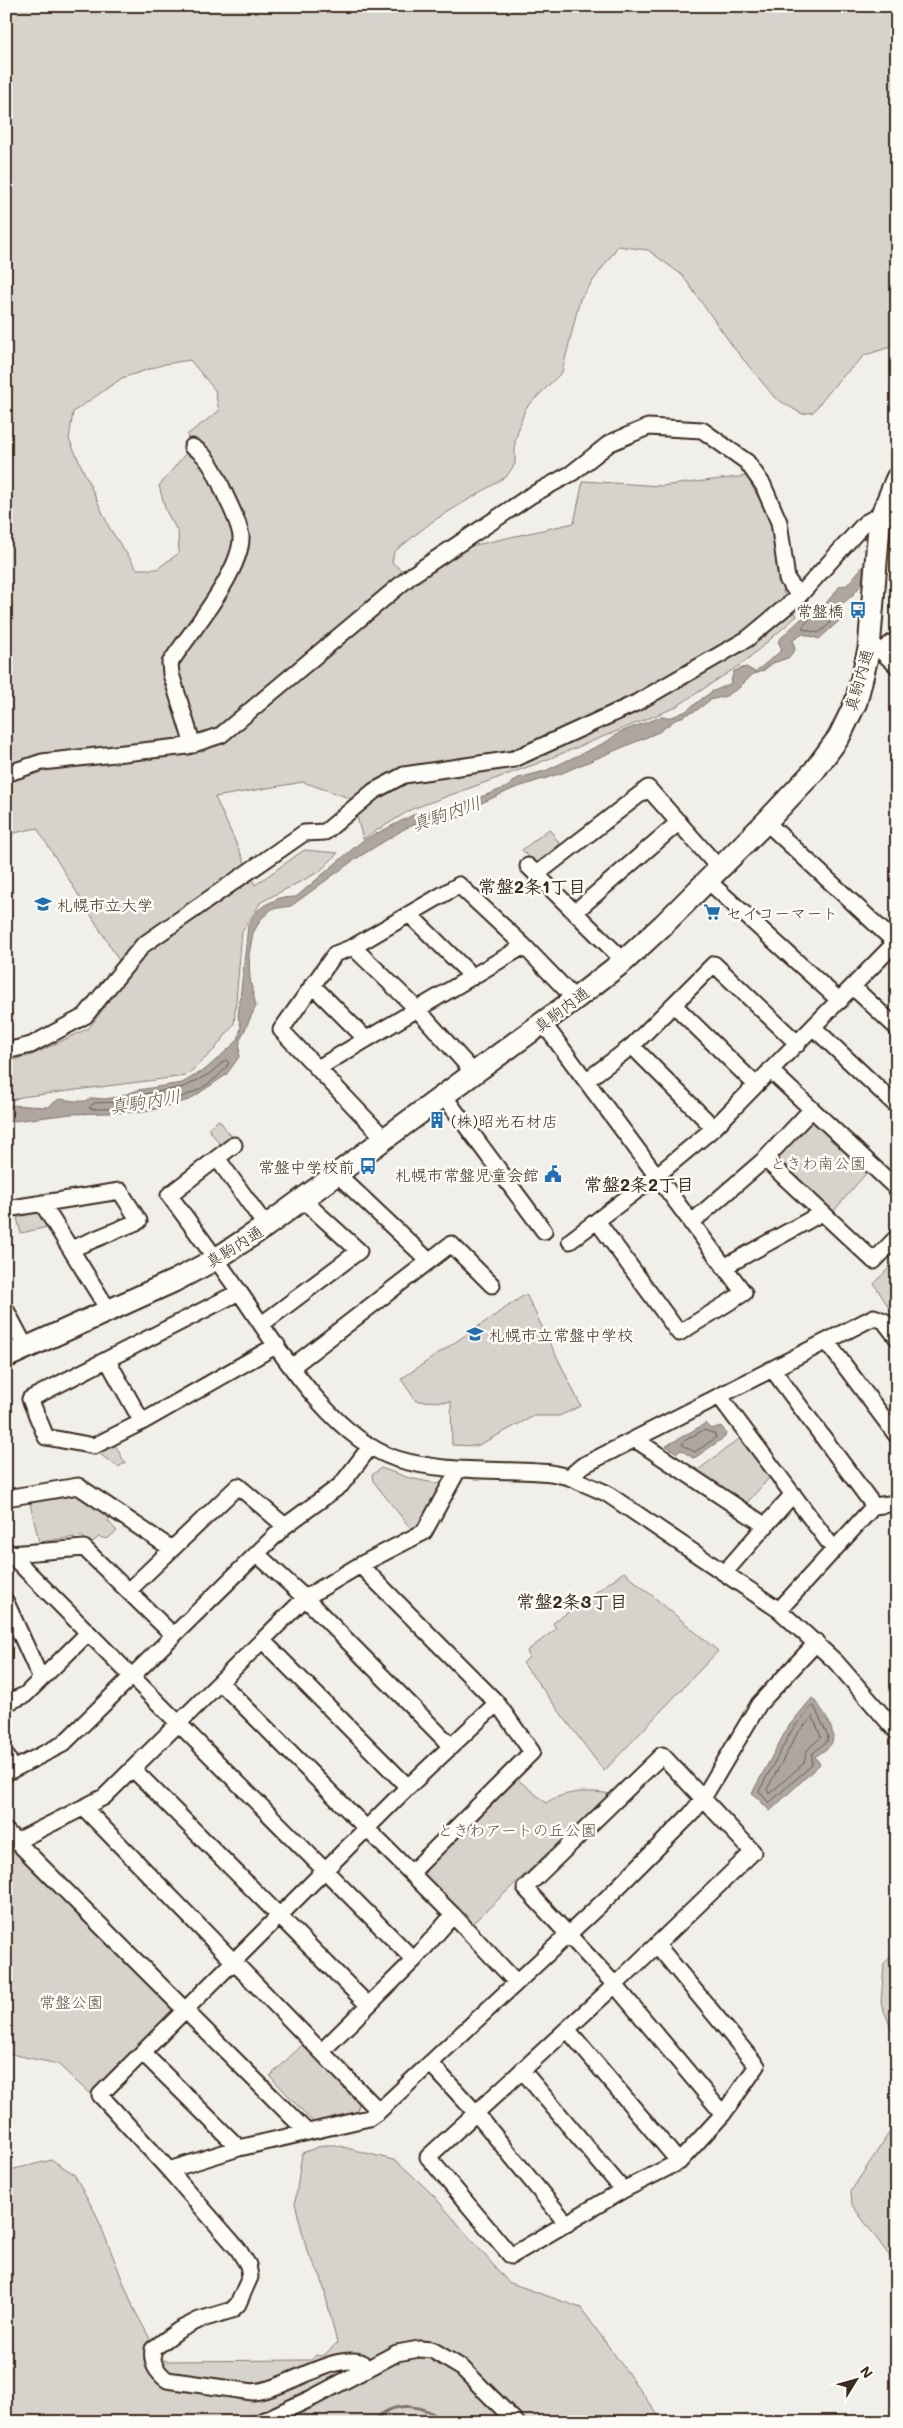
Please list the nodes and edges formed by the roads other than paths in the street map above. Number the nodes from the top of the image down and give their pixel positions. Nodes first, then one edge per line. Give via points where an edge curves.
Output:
1 (192, 447) dead end
2 (897, 478) edge
3 (880, 520) junction
4 (799, 596) junction
5 (897, 639) edge
6 (875, 650) junction
7 (897, 666) edge
8 (192, 745) junction
9 (6, 774) edge
10 (679, 822) junction
11 (766, 822) junction
12 (713, 874) junction
13 (576, 911) junction
14 (409, 914) junction
15 (896, 943) edge
16 (524, 946) junction
17 (352, 947) junction
18 (624, 961) junction
19 (473, 977) junction
20 (312, 985) junction
21 (853, 988) junction
22 (575, 999) junction
23 (840, 1001) junction
24 (674, 1005) junction
25 (417, 1010) junction
26 (543, 1023) junction
27 (814, 1028) junction
28 (897, 1028) edge
29 (366, 1039) junction
30 (798, 1044) junction
31 (632, 1046) junction
32 (6, 1051) edge
33 (318, 1068) junction
34 (770, 1070) junction
35 (474, 1073) junction
36 (587, 1080) junction
37 (756, 1084) junction
38 (444, 1096) junction
39 (897, 1106) edge
40 (812, 1109) junction
41 (714, 1128) junction
42 (386, 1139) junction
43 (234, 1145) dead end
44 (217, 1158) junction
45 (765, 1159) junction
46 (337, 1174) junction
47 (656, 1176) junction
48 (897, 1189) edge
49 (303, 1200) junction
50 (42, 1203) junction
51 (6, 1209) edge
52 (822, 1213) junction
53 (597, 1221) junction
54 (691, 1223) junction
55 (266, 1226) junction
56 (544, 1231) dead end
57 (897, 1237) edge
58 (570, 1241) dead end
59 (71, 1249) junction
60 (216, 1259) junction
61 (429, 1261) junction
62 (724, 1267) junction
63 (492, 1285) dead end
64 (239, 1292) junction
65 (6, 1310) edge
66 (109, 1311) junction
67 (262, 1324) junction
68 (897, 1338) edge
69 (827, 1342) junction
70 (277, 1345) junction
71 (26, 1348) junction
72 (6, 1357) edge
73 (108, 1361) junction
74 (293, 1366) junction
75 (773, 1370) junction
76 (719, 1396) junction
77 (142, 1422) junction
78 (897, 1436) edge
79 (636, 1440) junction
80 (370, 1447) junction
81 (458, 1470) junction
82 (569, 1477) junction
83 (793, 1494) junction
84 (6, 1498) edge
85 (897, 1503) edge
86 (874, 1506) junction
87 (285, 1526) junction
88 (766, 1526) junction
89 (834, 1548) junction
90 (172, 1549) junction
91 (8, 1553) edge
92 (257, 1554) junction
93 (360, 1565) junction
94 (725, 1572) junction
95 (128, 1592) junction
96 (305, 1598) junction
97 (6, 1602) edge
98 (779, 1610) junction
99 (87, 1634) junction
100 (173, 1635) junction
101 (262, 1640) junction
102 (817, 1642) junction
103 (131, 1677) junction
104 (41, 1679) junction
105 (220, 1682) junction
106 (6, 1703) edge
107 (497, 1703) junction
108 (179, 1723) junction
109 (897, 1732) edge
110 (451, 1746) junction
111 (6, 1755) edge
112 (132, 1769) junction
113 (10, 1771) edge
114 (408, 1787) junction
115 (702, 1800) junction
116 (84, 1808) junction
117 (366, 1829) junction
118 (12, 1836) edge
119 (326, 1870) junction
120 (411, 1873) junction
121 (453, 1915) junction
122 (280, 1916) junction
123 (569, 1934) junction
124 (657, 1944) junction
125 (414, 1960) junction
126 (234, 1962) junction
127 (516, 1982) junction
128 (616, 1984) junction
129 (368, 2005) junction
130 (186, 2011) junction
131 (567, 2029) junction
132 (322, 2051) junction
133 (143, 2052) junction
134 (430, 2064) junction
135 (522, 2070) junction
136 (379, 2111) junction
137 (476, 2113) junction
138 (723, 2114) junction
139 (307, 2132) junction
140 (239, 2148) junction
141 (679, 2162) junction
142 (169, 2170) junction
143 (623, 2190) junction
144 (567, 2224) junction
145 (366, 2369) junction
146 (260, 2422) edge
147 (516, 2422) edge

1 - 8 street via 200,450 219,479 240,536 239,556 215,598 170,663
2 - 3 highway, 真駒内通
3 - 4 street via 865,523
3 - 6 highway, 真駒内通 via 872,589
4 - 8 street via 786,579 779,522 763,485 747,462 702,430 648,427 610,443 572,473 530,496 412,576 238,722 221,735
4 - 32 street via 747,639 636,703 562,739 514,759 404,775 374,791 325,832 304,833 143,945 85,1016 31,1045
5 - 6 street
6 - 7 street
6 - 11 highway, 真駒内通 via 839,737 814,771
8 - 9 street via 42,762
10 - 12 street
10 - 13 street
10 - 13 street via 648,788 533,870
11 - 12 highway, 真駒内通
11 - 15 street
12 - 18 highway, 真駒内通
12 - 23 street
13 - 18 street
14 - 16 street via 458,885
14 - 17 street
14 - 19 street
15 - 21 street
16 - 19 street
16 - 22 street
17 - 20 street via 335,954
17 - 25 street
18 - 22 highway, 真駒内通
19 - 25 street
20 - 29 street
20 - 33 street via 281,1030
21 - 23 street
21 - 28 street
22 - 26 highway, 真駒内通
23 - 27 street
24 - 30 street via 714,964
24 - 31 street
24 - 37 street
25 - 29 street
25 - 35 street
26 - 35 highway, 真駒内通
26 - 36 street
27 - 30 street
27 - 39 street
29 - 33 street
30 - 34 street
31 - 36 street
31 - 41 street
33 - 42 street
34 - 37 street
34 - 40 street
35 - 38 highway, 真駒内通
36 - 47 street
37 - 41 street
38 - 42 highway, 真駒内通
38 - 56 street
40 - 45 street
40 - 48 street
41 - 47 street
42 - 46 highway, 真駒内通
43 - 44 street
44 - 55 street
44 - 60 street via 169,1194
45 - 52 street
45 - 54 street
46 - 49 highway, 真駒内通
46 - 61 street
47 - 53 street
47 - 54 street
49 - 55 highway, 真駒内通
49 - 67 street via 359,1251
50 - 51 street
50 - 59 street
50 - 59 street via 120,1191 139,1221
52 - 57 street via 874,1261
52 - 62 street
53 - 58 street
53 - 62 street via 679,1333 744,1293
54 - 62 street
55 - 60 highway, 真駒内通
59 - 66 street
60 - 64 street
60 - 66 highway, 真駒内通
61 - 63 street via 451,1244
61 - 74 street
64 - 67 street
64 - 73 street
65 - 71 street
66 - 71 highway, 真駒内通
67 - 70 street
68 - 69 street via 884,1320 874,1316
69 - 75 street
69 - 78 street
70 - 74 street
70 - 77 street
71 - 72 highway, 真駒内通
73 - 77 street
73 - 77 street via 30,1400 46,1438 94,1446
74 - 80 street via 317,1400
75 - 76 street
75 - 86 street
76 - 79 street
76 - 83 street
79 - 82 street via 582,1466
79 - 88 street
80 - 81 street via 427,1467
80 - 87 street via 341,1484
81 - 82 street via 522,1470
81 - 93 street via 424,1532
82 - 94 street via 606,1493
83 - 88 street
83 - 89 street
84 - 90 street via 78,1486
85 - 86 street
86 - 89 street
87 - 90 street via 238,1486
87 - 92 street
88 - 94 street
89 - 98 street
90 - 95 street
91 - 95 street via 84,1548
91 - 99 street
92 - 96 street
92 - 100 street
93 - 96 street
93 - 107 street
94 - 98 street
95 - 100 street
96 - 101 street
96 - 110 street
97 - 104 street
98 - 102 street
99 - 103 street
99 - 104 street
100 - 103 street
101 - 105 street
101 - 114 street
102 - 109 street
102 - 115 street via 759,1704
103 - 108 street
103 - 113 street via 63,1744
104 - 106 street via 25,1695
105 - 108 street
105 - 117 street
107 - 110 street
107 - 120 street via 532,1752
108 - 112 street
108 - 119 street
110 - 114 street
111 - 113 street
112 - 116 street via 104,1798
112 - 122 street
114 - 117 street
115 - 123 street
115 - 123 street via 662,1755 525,1888
115 - 124 street via 753,1852
116 - 118 street
116 - 126 street
117 - 119 street
117 - 120 street
118 - 130 street
119 - 122 street
119 - 125 street
120 - 121 street
121 - 125 street
121 - 127 street
122 - 126 street
122 - 129 street
123 - 127 street
123 - 128 street
124 - 128 street
124 - 138 street via 757,2066
125 - 129 street
126 - 130 street
126 - 132 street
127 - 134 street
128 - 131 street
128 - 138 street
129 - 132 street
130 - 133 street
130 - 139 street
131 - 135 street
131 - 141 street
132 - 136 street
133 - 140 street
133 - 142 street via 100,2095
134 - 136 street
134 - 137 street
135 - 137 street
135 - 143 street
136 - 139 street via 369,2118
137 - 144 street
137 - 144 street via 428,2157 511,2256
138 - 141 street
139 - 140 street
140 - 142 street
141 - 143 street
142 - 145 street via 238,2249 248,2265 250,2277 232,2310 178,2330 153,2349 153,2364 160,2374 167,2380 253,2392 267,2391 353,2360 361,2362
143 - 144 street
145 - 146 street
145 - 147 street via 397,2353 432,2350 462,2368

